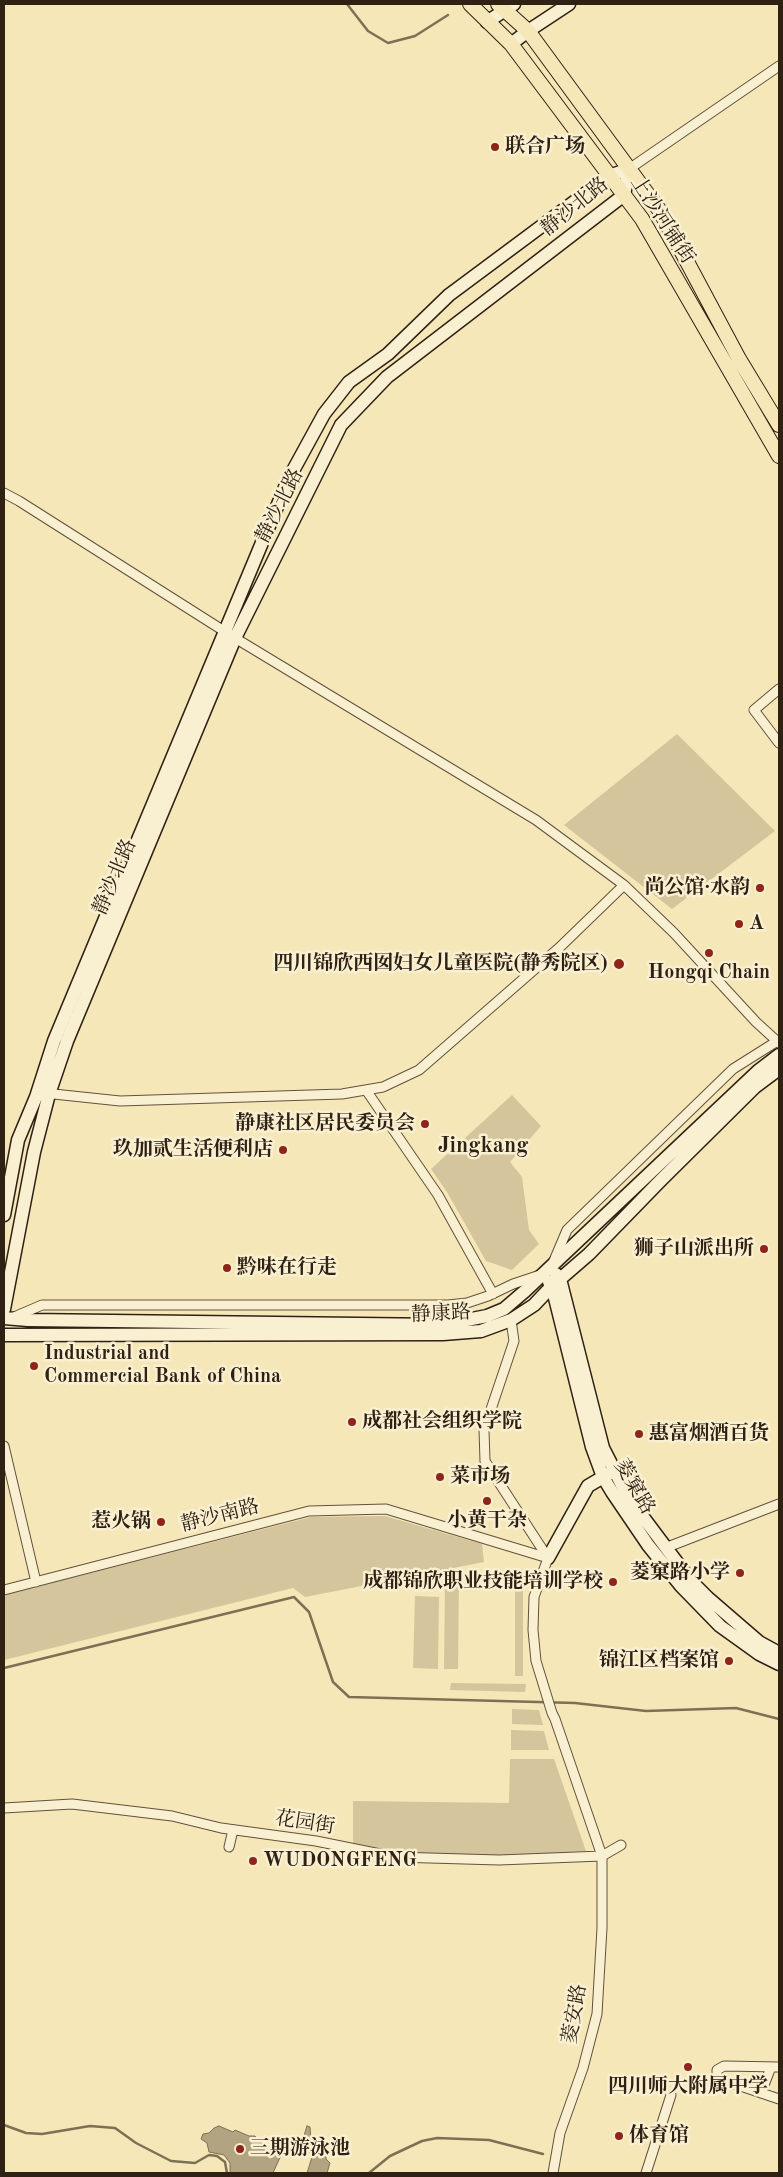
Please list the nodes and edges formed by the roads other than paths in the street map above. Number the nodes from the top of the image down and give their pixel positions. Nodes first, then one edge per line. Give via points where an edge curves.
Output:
1 (470, 4) edge
2 (570, 4) edge
3 (505, 6) edge
4 (487, 22) junction
5 (528, 31) junction
6 (511, 44) junction
7 (779, 66) edge
8 (629, 170) junction
9 (609, 176) junction
10 (624, 195) junction
11 (779, 425) edge
12 (779, 456) edge
13 (4, 493) edge
14 (230, 634) junction
15 (779, 689) edge
16 (779, 743) edge
17 (624, 885) junction
18 (778, 1041) edge
19 (779, 1055) edge
20 (779, 1069) edge
21 (366, 1090) junction
22 (43, 1093) junction
23 (4, 1215) edge
24 (548, 1270) junction
25 (556, 1283) junction
26 (493, 1294) junction
27 (6, 1315) edge
28 (511, 1320) junction
29 (4, 1335) edge
30 (4, 1446) edge
31 (609, 1474) junction
32 (779, 1504) edge
33 (665, 1548) junction
34 (548, 1558) junction
35 (36, 1582) junction
36 (4, 1590) edge
37 (779, 1653) edge
38 (779, 1664) edge
39 (4, 1808) edge
40 (233, 1830) junction
41 (621, 1845) dead end
42 (229, 1846) dead end
43 (602, 1856) junction
44 (775, 2067) edge
45 (762, 2093) junction
46 (671, 2095) dead end
47 (779, 2099) edge
48 (553, 2173) edge
49 (646, 2173) edge

1 - 4 main road, 上沙河铺街
2 - 5 street
3 - 4 street
3 - 5 main road, 上沙河铺街
4 - 6 main road, 上沙河铺街
5 - 6 street
5 - 8 main road, 上沙河铺街
6 - 9 main road, 上沙河铺街
7 - 8 street
8 - 9 street, 静沙北路
8 - 10 street, 静沙北路
8 - 11 main road, 上沙河铺街 via 660,211 739,359
9 - 10 main road, 上沙河铺街
9 - 14 street, 静沙北路 via 449,296 388,354 349,382 324,414 290,478
10 - 12 main road, 上沙河铺街 via 642,219
10 - 14 street, 静沙北路 via 387,377 341,425
13 - 14 street
14 - 17 street via 536,820
14 - 22 street, 静沙北路 via 54,1041
15 - 16 street via 754,710
17 - 18 street
17 - 21 street via 559,948 420,1070 382,1087
18 - 24 street via 733,1069 567,1230
19 - 24 street, 静康路 via 758,1071
20 - 25 street, 静康路 via 755,1087
21 - 22 street via 342,1094 120,1101
21 - 26 street via 438,1195
22 - 23 street, 静沙北路 via 18,1140
22 - 27 street, 静沙北路
24 - 25 street, 菱窠路
24 - 26 street
24 - 27 street, 静康路 via 504,1309 467,1322 441,1325
25 - 28 street, 静康路 via 534,1305
25 - 31 street, 菱窠路 via 592,1447
26 - 27 street via 467,1303 448,1305 42,1305
28 - 29 street, 静康路 via 481,1331 443,1334
28 - 34 street via 514,1341 484,1430 485,1461
30 - 35 street
31 - 33 street, 菱窠路
31 - 34 street via 588,1486
31 - 38 street, 菱窠路 via 648,1545 681,1586 720,1626
32 - 33 street
33 - 37 street, 菱窠路 via 708,1598 760,1642
34 - 35 street, 静沙南路 via 386,1509 309,1512
34 - 43 street, 菱安路 via 534,1597 536,1661
35 - 36 street, 静沙南路
39 - 40 street, 花园街 via 72,1804 172,1816
40 - 42 street
40 - 43 street, 花园街 via 316,1841 395,1857 499,1860
41 - 43 street
43 - 48 street, 菱安路 via 597,2014 583,2068 560,2133
44 - 45 street
44 - 45 street via 724,2066 717,2070 717,2078
45 - 47 street
46 - 49 street

